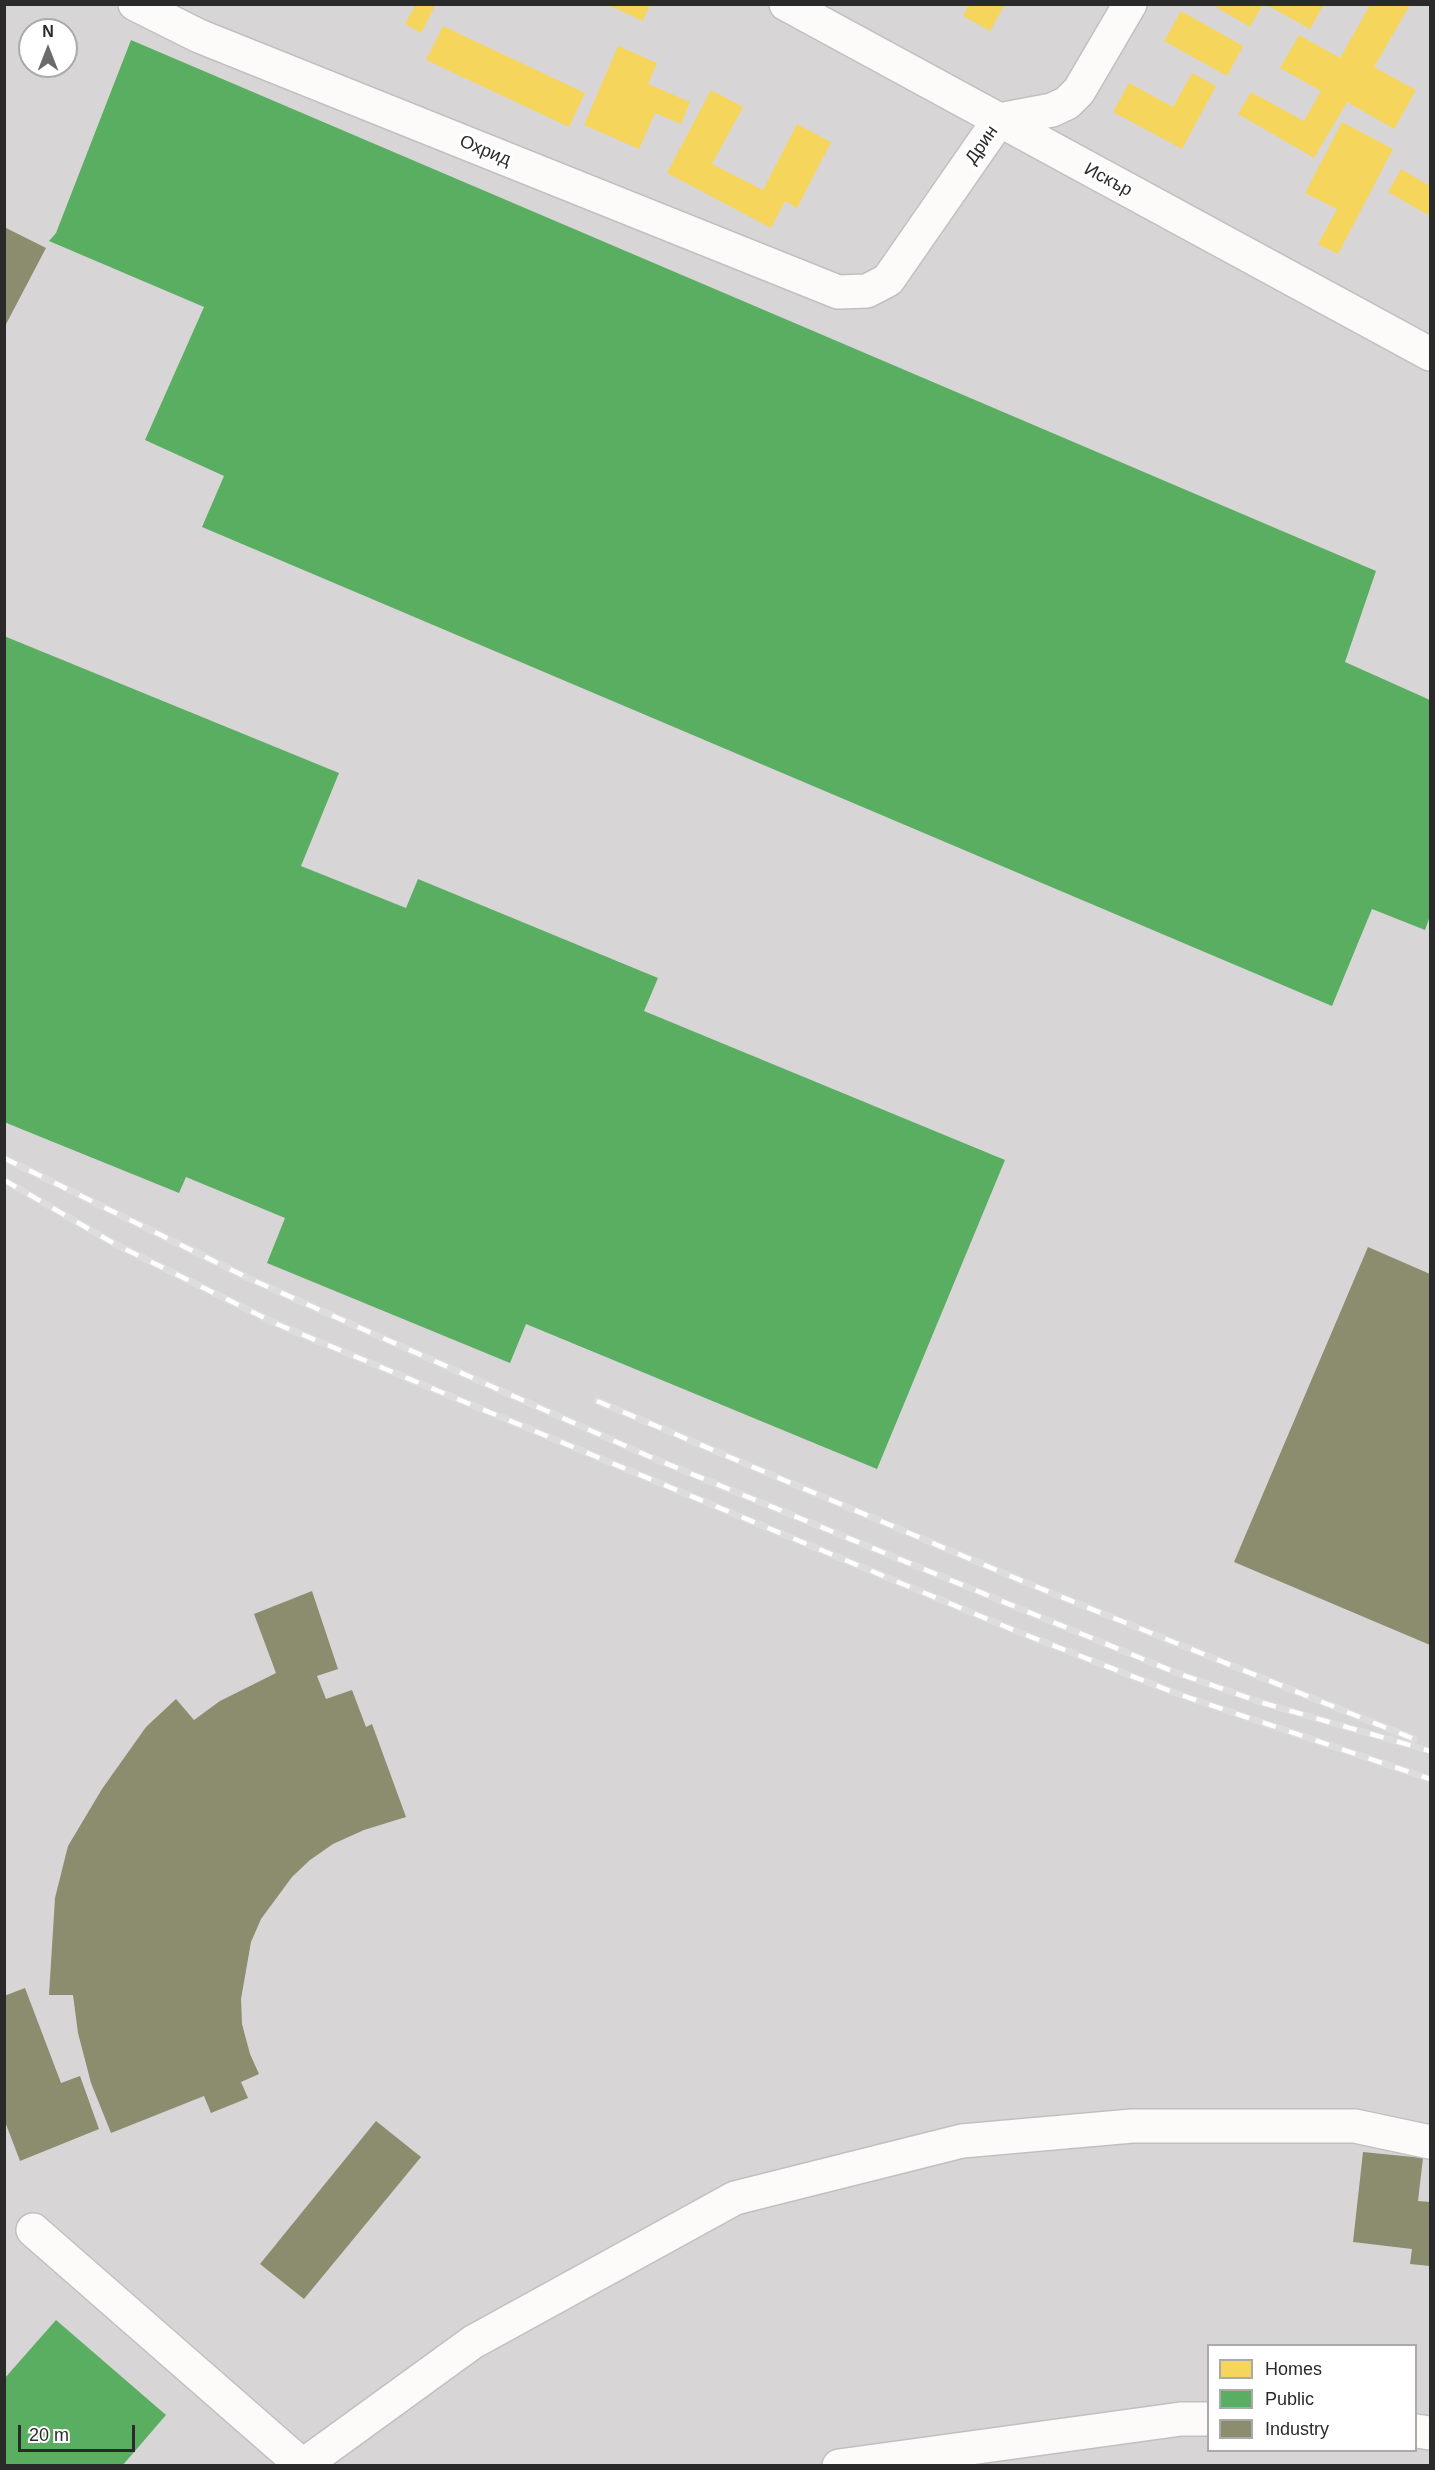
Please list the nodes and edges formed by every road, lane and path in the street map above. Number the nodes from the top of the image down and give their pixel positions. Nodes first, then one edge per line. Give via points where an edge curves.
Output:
1 (135, 4) edge
2 (786, 4) edge
3 (1130, 4) edge
4 (999, 120) junction
5 (838, 292) joint
6 (1431, 354) edge
7 (1431, 2142) edge
8 (33, 2230) dead end
9 (1207, 2419) edge
10 (302, 2465) edge
11 (839, 2466) edge

1 - 5 street, Охрид via 199,36
2 - 4 street, Искър
3 - 4 street, Дрин via 1067,103 1052,110
4 - 5 street, Дрин via 888,279 867,291
4 - 6 street, Искър
7 - 10 street via 1355,2126 1121,2127 962,2141 735,2198 472,2342
8 - 10 street
9 - 11 street

